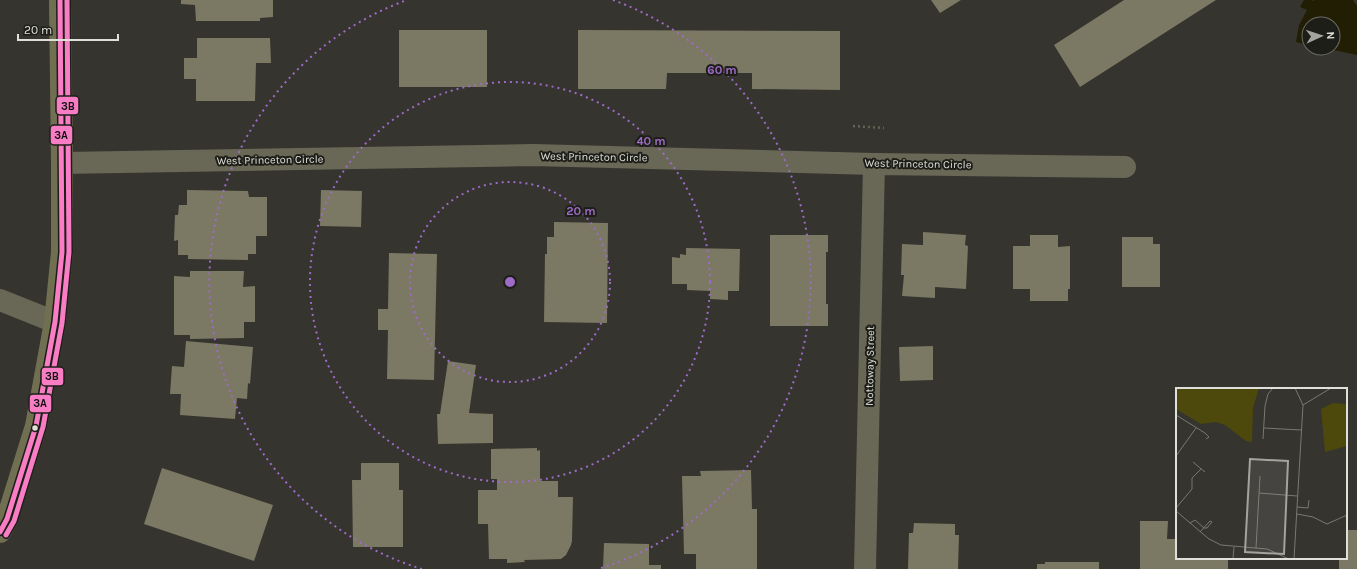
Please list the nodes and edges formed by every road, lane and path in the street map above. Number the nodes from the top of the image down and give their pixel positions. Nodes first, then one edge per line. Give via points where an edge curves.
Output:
1 (60, 0) edge
2 (854, 126) dead end
3 (884, 128) dead end
4 (62, 163) junction
5 (874, 164) junction
6 (1125, 167) dead end
7 (0, 300) edge
8 (55, 322) junction
9 (0, 532) edge
10 (865, 569) edge

1 - 4 main road
2 - 3 path
4 - 5 street, West Princeton Circle via 533,155
4 - 8 main road via 62,252
5 - 6 street, West Princeton Circle
5 - 10 street, Nottoway Street
7 - 8 street
8 - 9 main road via 36,426 7,519

